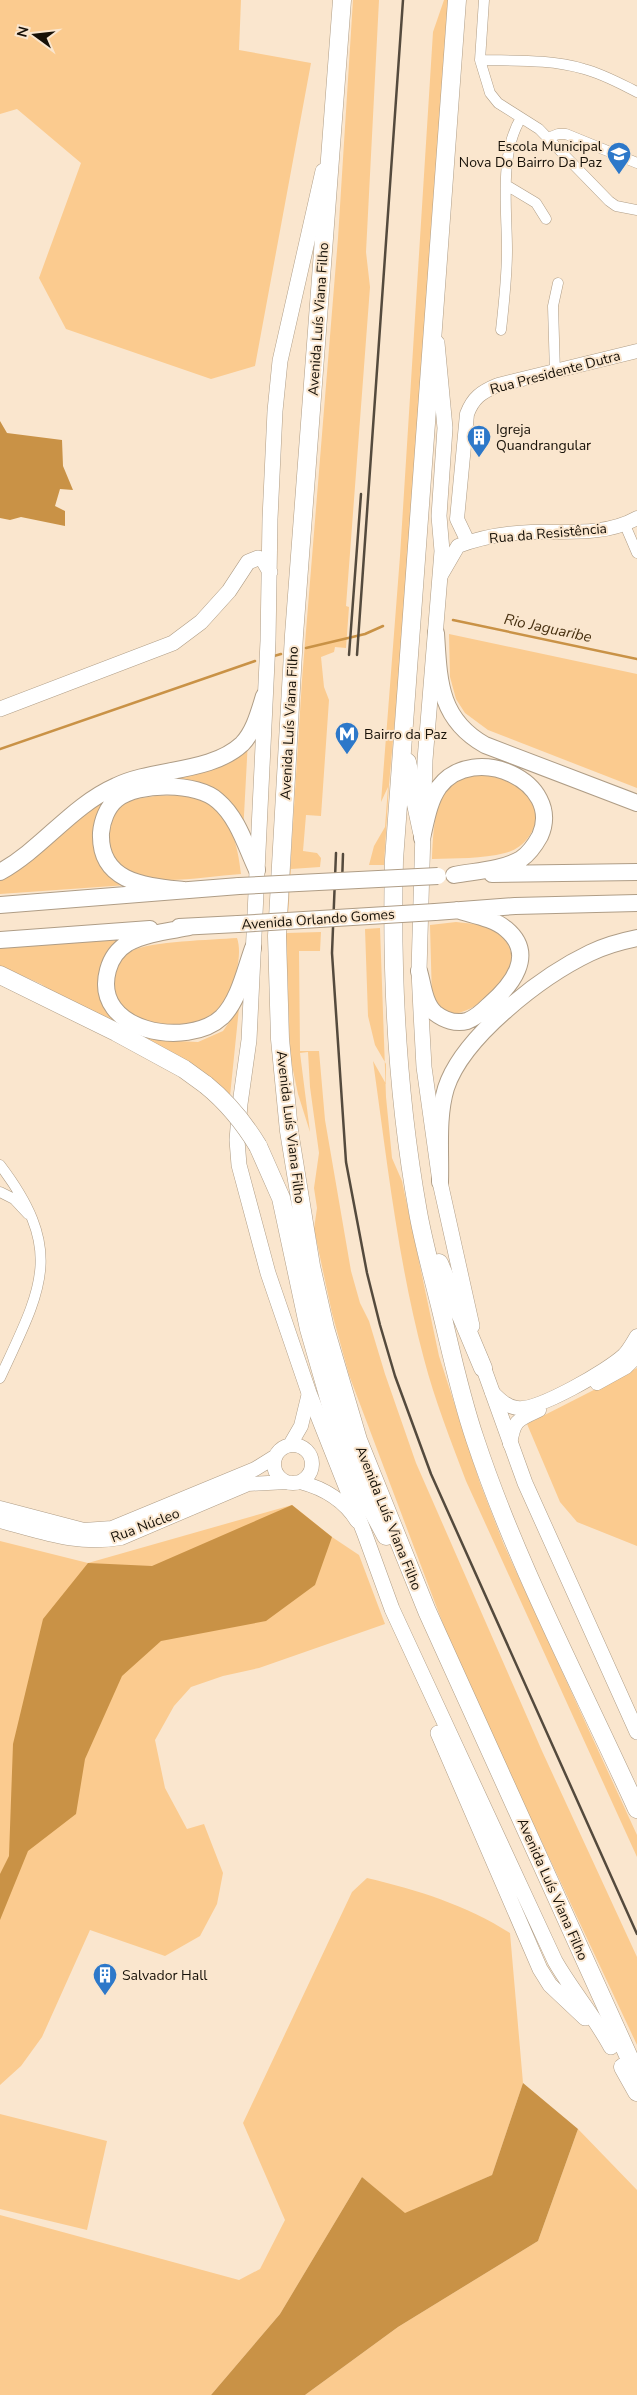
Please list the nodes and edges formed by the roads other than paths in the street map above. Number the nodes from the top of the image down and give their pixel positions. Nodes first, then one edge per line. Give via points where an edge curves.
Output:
1 (342, 0) edge
2 (457, 0) edge
3 (484, 0) edge
4 (480, 60) junction
5 (637, 92) edge
6 (334, 115) junction
7 (521, 118) junction
8 (548, 138) junction
9 (637, 163) edge
10 (506, 186) junction
11 (637, 210) edge
12 (546, 219) dead end
13 (558, 284) dead end
14 (433, 310) junction
15 (501, 330) dead end
16 (637, 351) edge
17 (555, 373) junction
18 (631, 522) edge
19 (441, 536) junction
20 (463, 544) junction
21 (637, 553) edge
22 (270, 572) junction
23 (440, 577) junction
24 (436, 633) junction
25 (264, 694) junction
26 (0, 709) edge
27 (403, 741) junction
28 (637, 803) edge
29 (422, 835) junction
30 (257, 870) junction
31 (0, 872) edge
32 (637, 872) edge
33 (446, 876) junction
34 (183, 890) junction
35 (637, 903) edge
36 (0, 905) edge
37 (456, 910) junction
38 (190, 926) junction
39 (637, 938) edge
40 (0, 940) edge
41 (253, 948) junction
42 (419, 971) junction
43 (0, 975) edge
44 (0, 1165) edge
45 (440, 1182) junction
46 (0, 1192) edge
47 (418, 1214) junction
48 (34, 1220) junction
49 (637, 1336) edge
50 (637, 1356) edge
51 (483, 1368) junction
52 (0, 1378) edge
53 (492, 1392) junction
54 (309, 1393) junction
55 (510, 1444) junction
56 (290, 1445) junction
57 (276, 1456) junction
58 (294, 1482) junction
59 (0, 1508) edge
60 (0, 1521) edge
61 (364, 1532) junction
62 (426, 1611) junction
63 (637, 1732) edge
64 (637, 1809) edge
65 (611, 2047) joint
66 (637, 2075) edge
67 (637, 2092) edge

1 - 6 highway, Avenida Luís Viana Filho
2 - 14 highway
3 - 4 street
4 - 5 street via 557,63 592,72
4 - 7 street via 490,93 498,103
6 - 22 main road, Avenida Luís Viana Filho via 280,361 272,458
6 - 62 highway, Avenida Luís Viana Filho via 291,677 277,936 280,1039 295,1169 311,1266 337,1371 358,1440
7 - 8 street
7 - 10 street via 512,139
8 - 9 street via 566,134
8 - 11 street via 609,201 616,206
10 - 12 street via 536,203
10 - 15 street via 507,264
13 - 17 street via 553,306
14 - 19 main road via 445,428 439,516
14 - 27 highway
16 - 17 street, Rua Presidente Dutra
17 - 20 street, Rua Presidente Dutra via 498,385 480,393 472,401 467,414 457,519
18 - 20 street, Rua da Resistência via 607,530 528,532
18 - 21 street
19 - 20 street
19 - 23 main road
20 - 23 street
22 - 25 main road, Avenida Luís Viana Filho
22 - 26 main road via 263,560 258,558 248,562 211,612 173,644
23 - 24 main road
24 - 28 main road via 445,697 450,714 462,730 484,745
24 - 29 main road
25 - 30 main road, Avenida Luís Viana Filho
25 - 31 main road via 250,732 233,751 213,761 116,785 74,812 34,850
27 - 29 highway
27 - 47 highway via 394,860 393,994 406,1136
29 - 33 main road via 438,788 462,770 473,766 492,767 518,777 535,792 543,812 543,824 529,853 505,865
29 - 42 main road
30 - 34 main road via 227,809 207,793 172,787 146,788 116,800 106,812 101,844 114,871 149,887
30 - 41 main road, Avenida Luís Viana Filho
32 - 33 main road
33 - 34 main road, bridge
34 - 36 main road
35 - 37 main road, Avenida Orlando Gomes
37 - 38 main road, Avenida Orlando Gomes, bridge
37 - 42 main road via 490,920 508,930 519,950 520,965 516,977 474,1017 453,1022 441,1017 429,1005
38 - 40 main road, Avenida Orlando Gomes
38 - 41 main road via 127,944 111,962 107,986 111,1005 134,1026 188,1032 202,1030 214,1023 232,1003
39 - 45 main road via 591,952 536,986 472,1044 456,1065 446,1088 440,1118
41 - 54 main road, Avenida Luís Viana Filho via 249,1040 237,1140 239,1165 268,1273
42 - 45 main road via 424,1067
43 - 62 highway, bridge via 184,1069 222,1099 248,1129 282,1198 308,1329 338,1430 370,1506
44 - 48 street via 26,1201
45 - 51 main road via 464,1297
46 - 48 street via 14,1199
47 - 51 highway
47 - 64 highway via 474,1438 535,1589
48 - 52 street via 41,1260 38,1291
49 - 53 street via 624,1355 595,1376 534,1406 512,1407
50 - 55 street via 617,1372 519,1419 514,1424
51 - 53 main road
53 - 55 main road
54 - 56 street via 301,1426
54 - 61 main road, Avenida Luís Viana Filho
55 - 63 main road
56 - 57 street
56 - 58 street via 302,1447 310,1456 312,1468 305,1478
57 - 58 street via 274,1462 278,1474
57 - 59 street, Rua Núcleo via 255,1469 112,1528 84,1530
58 - 60 street, Rua Núcleo via 248,1484 121,1538 104,1541 71,1540
58 - 61 street, Rua Núcleo via 324,1490 335,1497
61 - 65 main road, Avenida Luís Viana Filho via 392,1609 555,1961 600,2025
62 - 66 highway, Avenida Luís Viana Filho
65 - 67 highway

